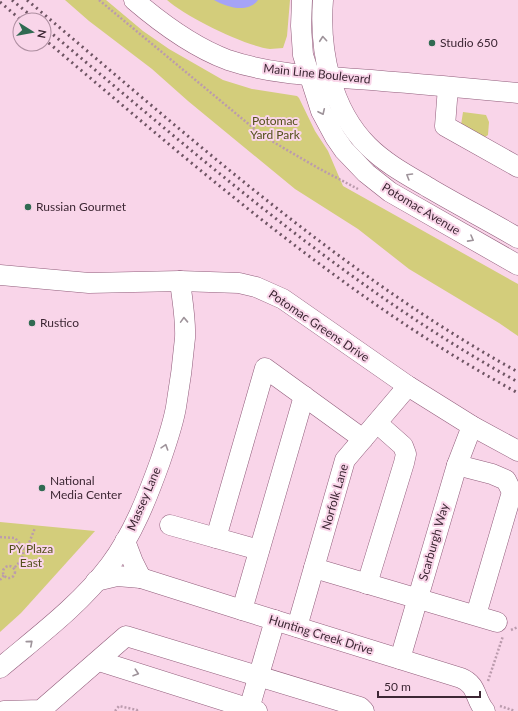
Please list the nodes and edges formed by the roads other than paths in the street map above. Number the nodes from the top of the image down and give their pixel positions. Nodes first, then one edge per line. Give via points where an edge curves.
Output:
1 (134, 0) edge
2 (302, 0) edge
3 (323, 0) edge
4 (309, 76) junction
5 (331, 77) junction
6 (448, 87) junction
7 (518, 93) edge
8 (518, 167) edge
9 (518, 238) edge
10 (518, 265) edge
11 (0, 275) edge
12 (180, 281) junction
13 (408, 386) junction
14 (304, 396) junction
15 (377, 423) junction
16 (472, 426) junction
17 (363, 439) junction
18 (518, 451) edge
19 (457, 465) junction
20 (170, 525) dead end
21 (216, 538) junction
22 (125, 541) junction
23 (259, 550) junction
24 (314, 568) junction
25 (141, 578) junction
26 (96, 581) junction
27 (368, 584) junction
28 (418, 599) junction
29 (242, 610) junction
30 (476, 615) junction
31 (275, 620) junction
32 (497, 622) dead end
33 (297, 627) junction
34 (400, 659) junction
35 (98, 661) junction
36 (0, 668) edge
37 (259, 676) junction
38 (490, 708) edge
39 (41, 710) edge
40 (253, 710) edge
41 (4, 711) edge
42 (364, 711) edge

1 - 4 street, Main Line Boulevard via 169,28 206,50 266,70
2 - 4 street, Potomac Avenue via 302,50
5 -> 3 street, Potomac Avenue via 323,47
4 - 5 street, Main Line Boulevard
4 -> 10 street, Potomac Avenue via 328,124 344,150 366,173 405,202
5 - 6 street, Main Line Boulevard
9 -> 5 street, Potomac Avenue via 411,177 377,154 352,126 338,101
6 - 7 street, Main Line Boulevard
6 - 8 street via 445,126
11 - 12 street, Potomac Greens Drive via 89,283
12 - 13 street, Potomac Greens Drive via 239,283 268,292 283,299
22 -> 12 street, Massey Lane via 150,488 176,408 185,337
13 - 15 street, Norfolk Lane
13 - 16 street, Potomac Greens Drive
14 - 17 street
14 - 21 street via 265,368
14 - 23 street
15 - 17 street, Norfolk Lane
15 - 27 street via 403,446 406,454
16 - 18 street, Potomac Greens Drive
16 - 19 street, Scarburgh Way
17 - 24 street, Norfolk Lane via 345,460
19 - 28 street, Scarburgh Way
19 - 30 street via 506,480 512,492
20 - 21 street
21 - 23 street
22 - 25 street
22 - 26 street, Massey Lane
23 - 29 street
24 - 27 street
24 - 33 street, Norfolk Lane
25 - 26 street, Hunting Creek Drive via 117,576
25 - 29 street, Hunting Creek Drive
36 -> 26 street, Massey Lane via 72,607
27 - 28 street
28 - 30 street
28 - 34 street, Scarburgh Way
29 - 31 street, Hunting Creek Drive
30 - 32 street
31 - 33 street, Hunting Creek Drive
31 - 37 street
33 - 34 street, Hunting Creek Drive
34 - 38 street, Hunting Creek Drive via 469,681 479,703
35 - 37 street via 126,636
35 - 39 street
35 -> 40 street
37 - 40 street
37 - 42 street via 360,707
39 - 41 street

